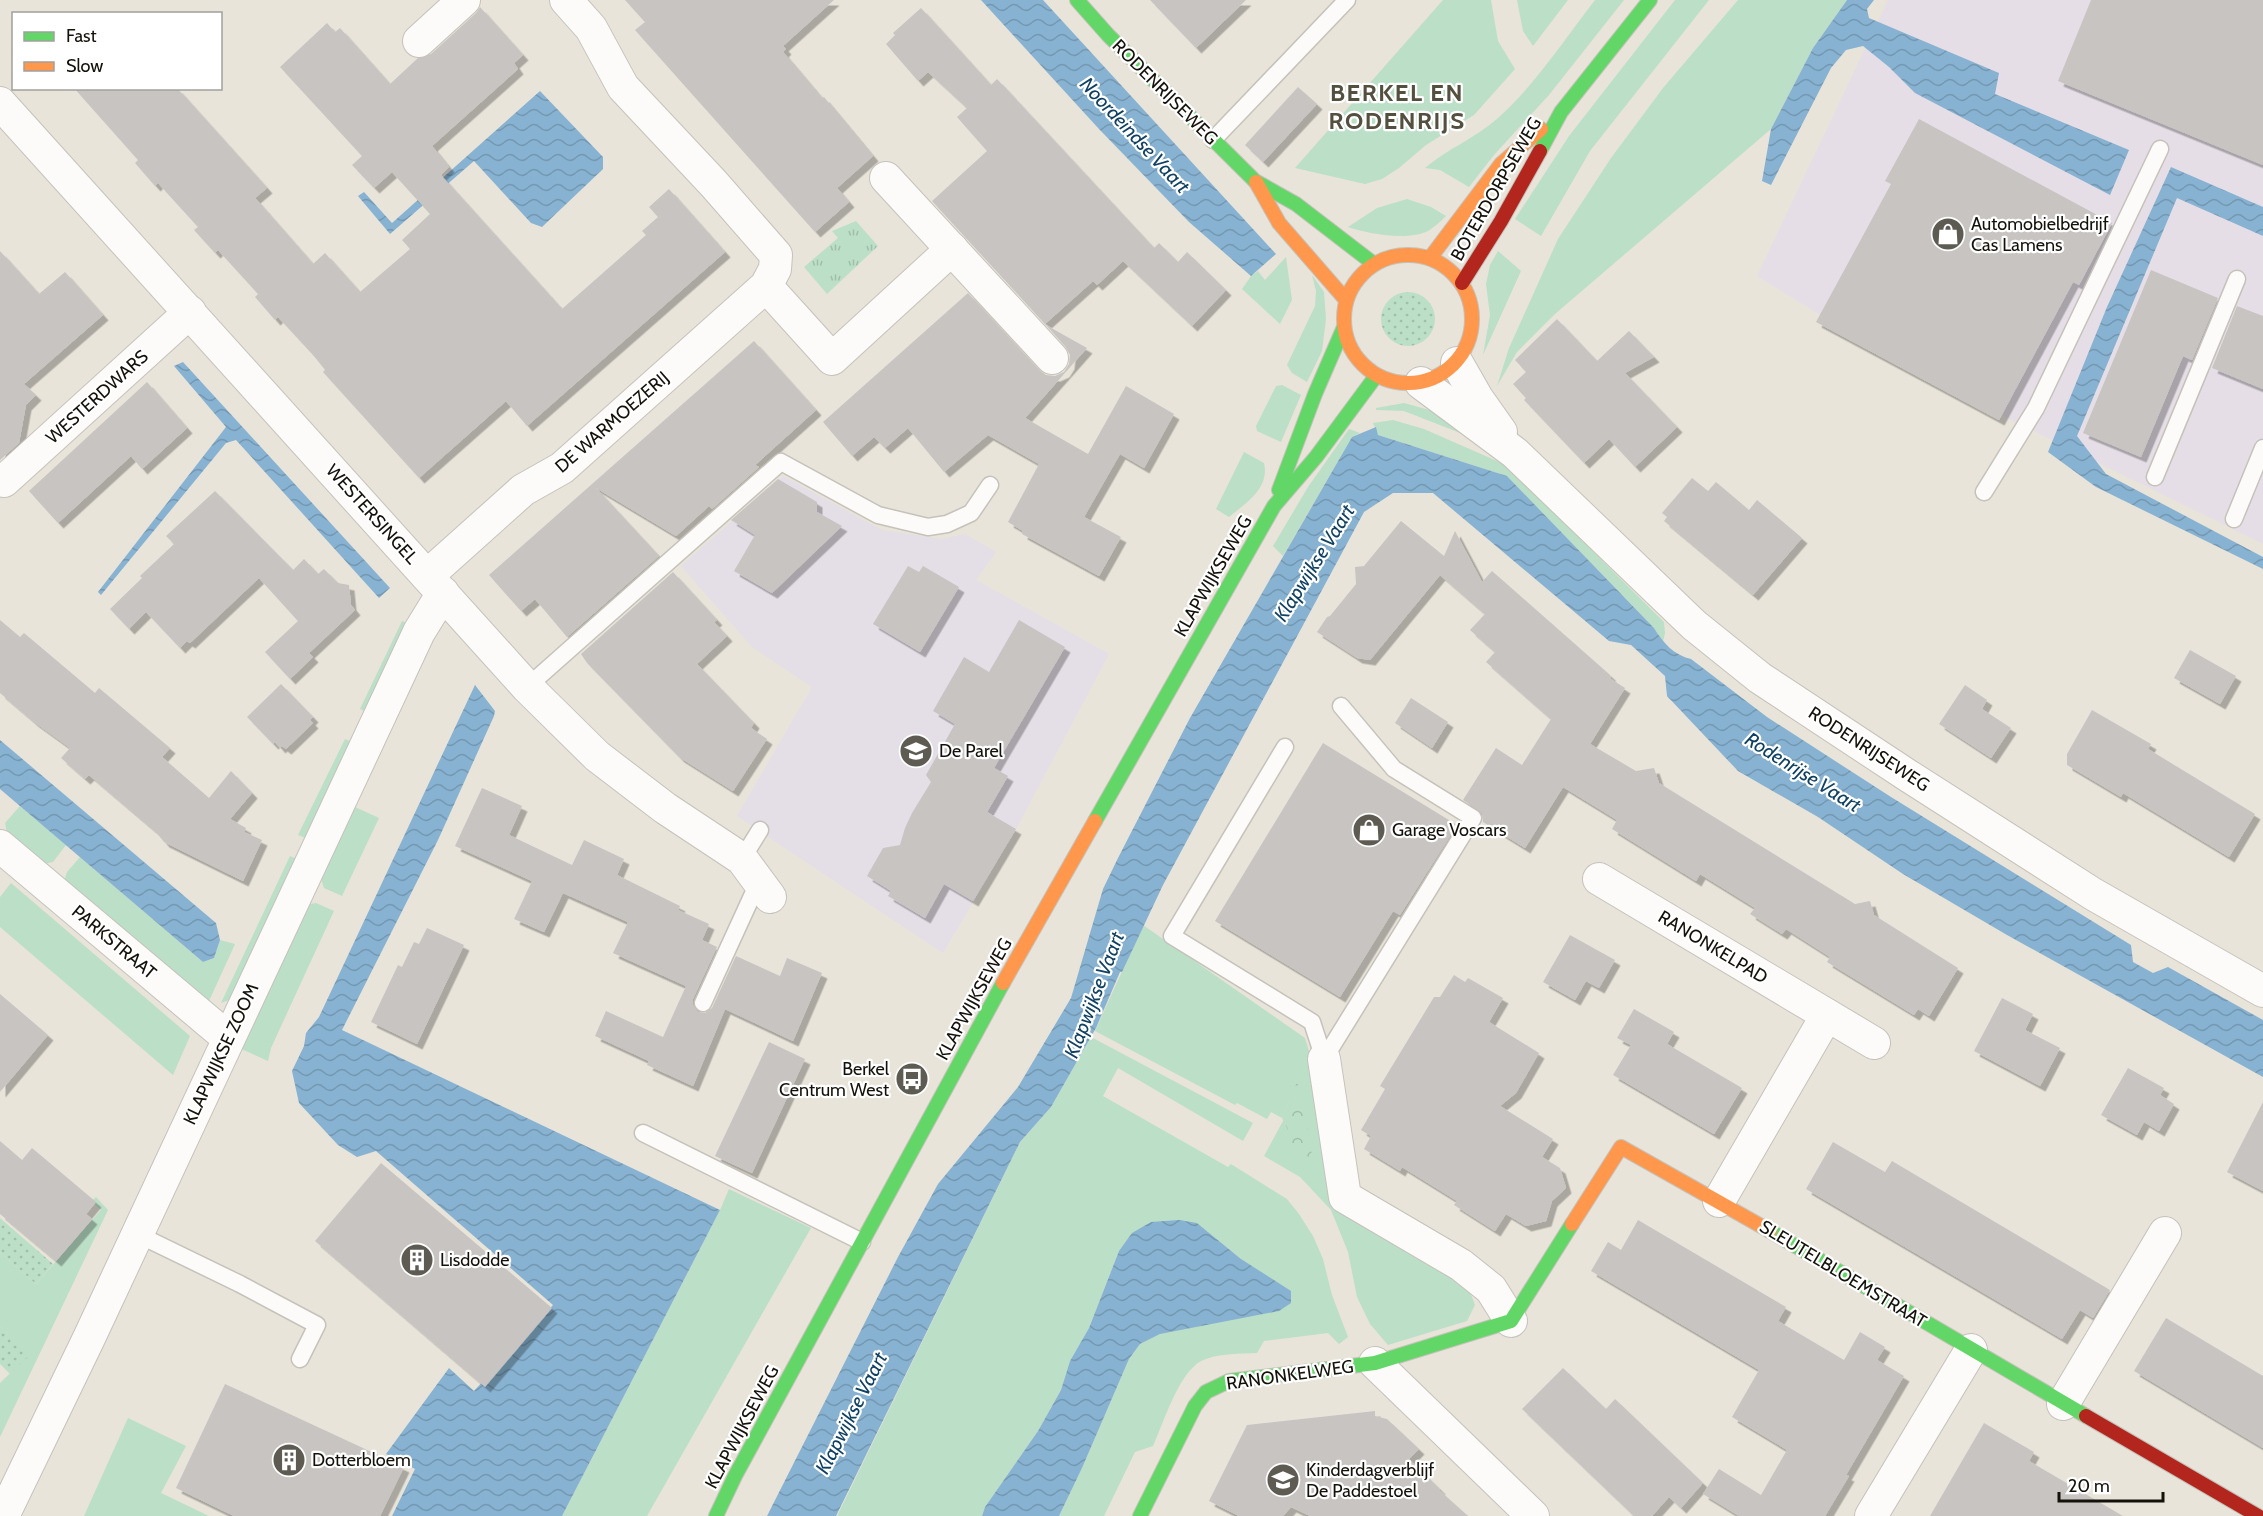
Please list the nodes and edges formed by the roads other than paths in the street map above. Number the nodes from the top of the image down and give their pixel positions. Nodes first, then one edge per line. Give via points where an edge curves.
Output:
1 (464, 0) edge
2 (566, 0) edge
3 (1077, 0) edge
4 (1347, 0) edge
5 (1650, 0) edge
6 (419, 40) dead end
7 (0, 103) edge
8 (1560, 112) junction
9 (1213, 140) junction
10 (2160, 149) dead end
11 (886, 178) dead end
12 (1255, 180) junction
13 (952, 249) junction
14 (1430, 258) junction
15 (1374, 264) junction
16 (2237, 279) dead end
17 (1462, 284) junction
18 (766, 286) junction
19 (1346, 300) junction
20 (190, 312) junction
21 (1344, 327) junction
22 (1052, 358) dead end
23 (1457, 363) junction
24 (1376, 376) junction
25 (1421, 383) junction
26 (2263, 448) edge
27 (1515, 453) junction
28 (2155, 477) dead end
29 (4, 482) dead end
30 (990, 485) dead end
31 (1984, 492) dead end
32 (1274, 506) junction
33 (2234, 519) dead end
34 (435, 584) junction
35 (526, 687) junction
36 (1341, 706) dead end
37 (1285, 747) dead end
38 (760, 830) dead end
39 (0, 846) edge
40 (1599, 879) dead end
41 (757, 880) junction
42 (2263, 991) edge
43 (703, 1003) dead end
44 (1827, 1015) junction
45 (228, 1038) junction
46 (1874, 1043) dead end
47 (1324, 1059) junction
48 (643, 1133) dead end
49 (1719, 1201) junction
50 (2165, 1233) dead end
51 (137, 1234) junction
52 (862, 1242) junction
53 (1511, 1321) junction
54 (1971, 1350) junction
55 (300, 1359) dead end
56 (1375, 1363) junction
57 (2063, 1404) junction
58 (3, 1516) edge
59 (716, 1516) edge
60 (1140, 1516) edge
61 (1533, 1516) edge
62 (1871, 1516) edge
63 (2259, 1516) edge

1 - 6 street
2 - 18 street, DE WARMOEZERIJ via 591,28 623,87 776,255 776,269
3 - 9 main road, RODENRIJSEWEG
4 - 9 lane
5 - 8 main road, BOTERDORPSEWEG
7 - 20 street, WESTERSINGEL
8 - 14 main road, BOTERDORPSEWEG via 1501,164
8 - 17 main road, BOTERDORPSEWEG
9 - 12 main road, RODENRIJSEWEG
10 - 31 lane via 2036,408
11 - 13 street
12 - 15 main road, RODENRIJSEWEG via 1296,204
12 - 19 main road, RODENRIJSEWEG via 1279,223
13 - 18 street via 832,359
13 - 22 street
14 - 15 main road via 1402,255
14 - 17 main road via 1454,273
15 - 19 main road via 1360,276
16 - 28 lane
17 - 23 main road via 1473,322 1466,349
18 - 34 street, DE WARMOEZERIJ via 562,468 523,490
19 - 21 main road
20 - 29 street, WESTERDWARS
20 - 34 street, WESTERSINGEL
21 - 24 main road via 1356,357
21 - 32 main road, KLAPWIJKSEWEG
23 - 25 main road
23 - 27 street, RODENRIJSEWEG
24 - 25 main road via 1402,384
24 - 32 main road, KLAPWIJKSEWEG
25 - 27 street, RODENRIJSEWEG
26 - 33 lane
27 - 42 street, RODENRIJSEWEG via 1694,625 1760,678 2093,894
30 - 35 lane via 971,513 947,524 928,527 878,515 781,462
32 - 52 main road, KLAPWIJKSEWEG via 995,998
34 - 35 street, WESTERSINGEL
34 - 45 street, KLAPWIJKSE ZOOM via 419,632
35 - 41 street, WESTERSINGEL via 597,756
36 - 47 lane via 1394,769 1473,818
37 - 47 lane via 1172,936 1312,1022
38 - 41 lane
39 - 45 street, PARKSTRAAT
40 - 44 street, RANONKELPAD
41 - 43 lane
44 - 46 street, RANONKELPAD
44 - 49 street
45 - 51 street, KLAPWIJKSE ZOOM
47 - 53 street via 1345,1197 1461,1265 1491,1289
48 - 52 lane
49 - 53 main road, SLEUTELBLOEMSTRAAT via 1621,1147
49 - 54 main road, SLEUTELBLOEMSTRAAT
50 - 57 street
51 - 55 lane via 317,1325
51 - 58 street, KLAPWIJKSE ZOOM
52 - 59 main road, KLAPWIJKSEWEG
53 - 56 main road, RANONKELWEG
54 - 57 main road, SLEUTELBLOEMSTRAAT
54 - 62 street
56 - 60 main road, RANONKELWEG via 1229,1381 1211,1387 1191,1412
56 - 61 street
57 - 63 main road, SLEUTELBLOEMSTRAAT

